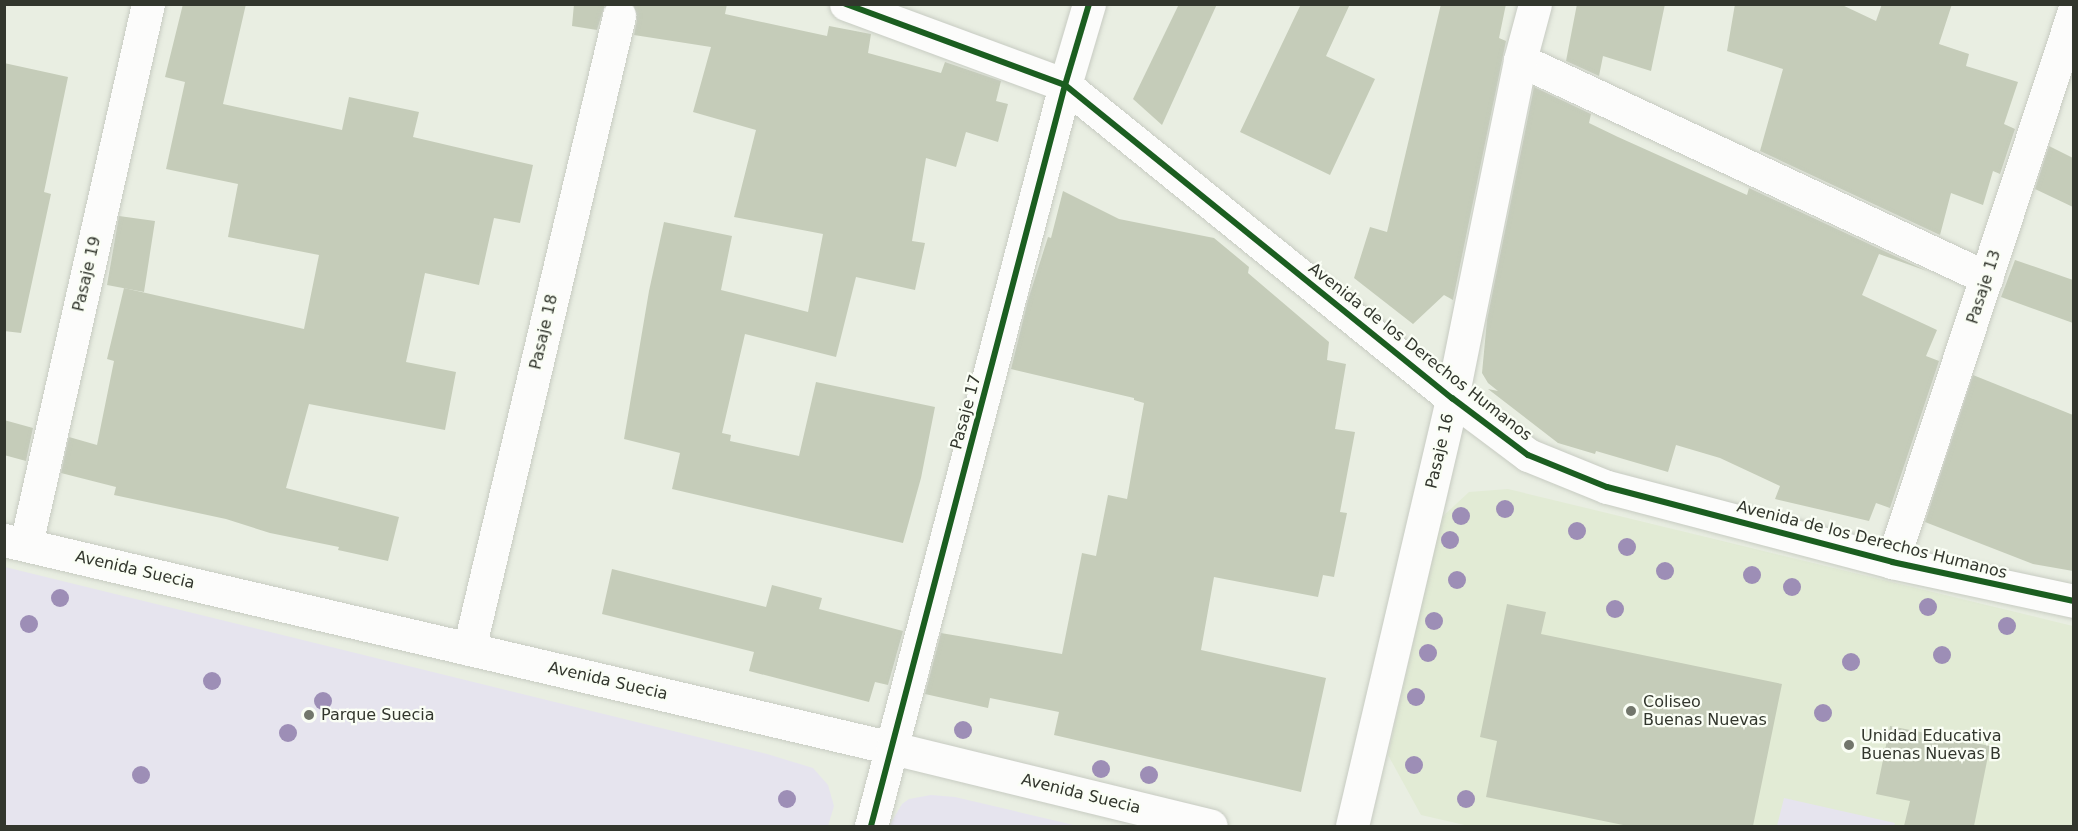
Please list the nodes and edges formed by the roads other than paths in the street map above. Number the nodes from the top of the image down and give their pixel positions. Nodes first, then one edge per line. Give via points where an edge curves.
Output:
1 (148, 4) edge
2 (846, 4) edge
3 (1089, 4) edge
4 (1535, 4) edge
5 (2073, 11) edge
6 (618, 16) dead end
7 (1520, 60) junction
8 (1065, 85) junction
9 (1987, 278) junction
10 (1452, 398) junction
11 (15, 542) edge
12 (1892, 562) junction
13 (2073, 601) edge
14 (469, 649) junction
15 (892, 748) junction
16 (871, 826) edge
17 (1211, 826) edge
18 (1352, 826) edge

1 - 11 street, Pasaje 19
2 - 8 street, Avenida de los Derechos Humanos
3 - 8 street, Pasaje 17
4 - 7 street, Pasaje 16
5 - 9 street, Pasaje 13
6 - 14 street, Pasaje 18
7 - 9 street
7 - 10 street, Pasaje 16
8 - 10 street, Avenida de los Derechos Humanos
8 - 15 street, Pasaje 17
9 - 12 street, Pasaje 13
10 - 12 street, Avenida de los Derechos Humanos via 1528,455 1607,488
10 - 18 street, Pasaje 16
11 - 14 street, Avenida Suecia
12 - 13 street, Avenida de los Derechos Humanos
14 - 15 street, Avenida Suecia
15 - 16 street, Pasaje 17
15 - 17 street, Avenida Suecia

